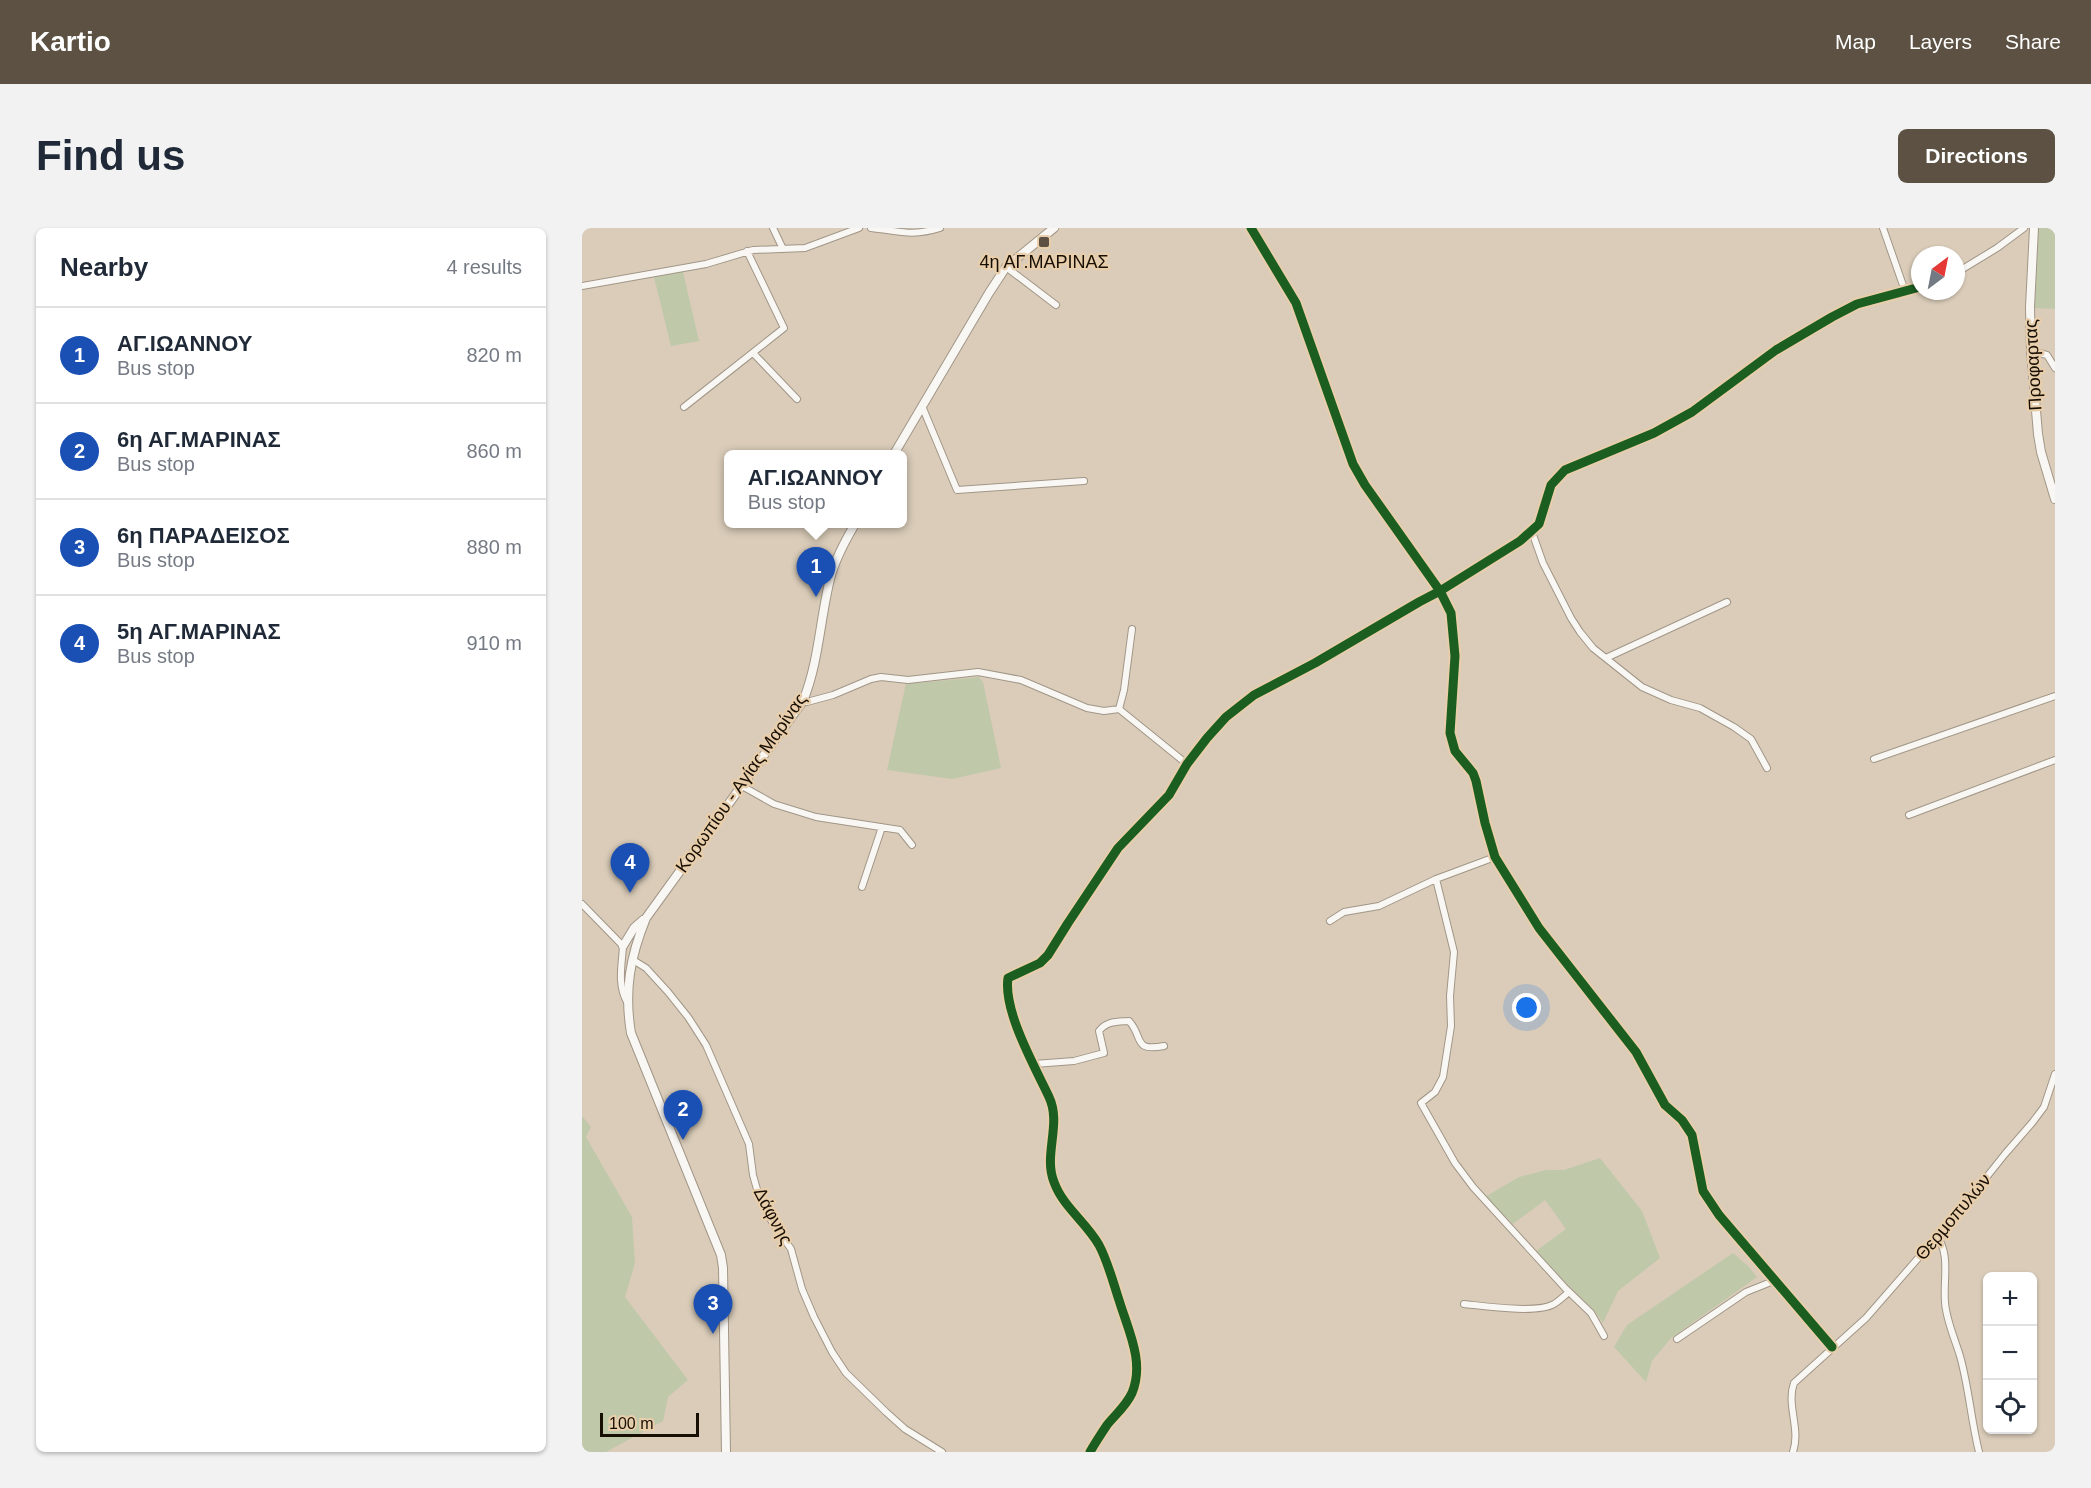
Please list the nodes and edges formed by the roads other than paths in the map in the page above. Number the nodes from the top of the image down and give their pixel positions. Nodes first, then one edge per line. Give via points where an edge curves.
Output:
1 (773, 228) edge
2 (859, 228) edge
3 (871, 228) edge
4 (940, 228) edge
5 (1054, 228) edge
6 (1251, 228) edge
7 (1883, 228) edge
8 (2024, 228) edge
9 (2034, 228) edge
10 (783, 249) junction
11 (747, 251) junction
12 (1006, 267) junction
13 (1965, 268) edge
14 (582, 286) edge
15 (1911, 289) edge
16 (1905, 291) junction
17 (1056, 305) dead end
18 (2031, 351) junction
19 (753, 353) junction
20 (2055, 368) edge
21 (797, 399) dead end
22 (922, 406) junction
23 (684, 407) dead end
24 (896, 450) edge
25 (1084, 481) dead end
26 (2055, 499) edge
27 (853, 528) edge
28 (1532, 532) junction
29 (1440, 591) junction
30 (1727, 602) dead end
31 (1132, 629) dead end
32 (1606, 658) junction
33 (2055, 696) edge
34 (803, 701) junction
35 (1119, 709) junction
36 (1874, 759) dead end
37 (2055, 760) edge
38 (1187, 764) junction
39 (1767, 768) dead end
40 (742, 786) junction
41 (1909, 815) dead end
42 (882, 827) junction
43 (912, 845) dead end
44 (1495, 857) junction
45 (1436, 879) junction
46 (862, 887) dead end
47 (582, 904) edge
48 (646, 918) junction
49 (1330, 921) dead end
50 (623, 946) junction
51 (633, 960) junction
52 (627, 1002) junction
53 (1164, 1046) dead end
54 (1034, 1064) junction
55 (2055, 1074) edge
56 (1936, 1235) junction
57 (1776, 1280) junction
58 (1569, 1292) junction
59 (1464, 1304) dead end
60 (1605, 1335) dead end
61 (1677, 1339) dead end
62 (1832, 1347) junction
63 (726, 1452) edge
64 (942, 1452) edge
65 (1090, 1452) edge
66 (1793, 1452) edge
67 (1979, 1452) edge

1 - 10 street
2 - 10 street via 805,248
3 - 4 street via 922,233
5 - 12 main road
6 - 29 street via 1296,303 1353,464
7 - 16 street
8 - 13 street
9 - 18 street, Προφαρτας
10 - 11 street
11 - 14 street via 683,269
11 - 19 street via 784,328
12 - 17 street
12 - 22 main road
15 - 16 street
16 - 28 street via 1840,312 1776,350 1692,412 1654,433 1565,470 1551,485 1542,516
18 - 20 street via 2047,355
18 - 26 street, Προφαρτας via 2039,443
19 - 21 street
19 - 23 street
22 - 24 main road
22 - 25 street via 957,490
27 - 34 main road, Κορωπίου - Αγίας Μαρίνας via 830,578
28 - 29 street
28 - 32 street via 1543,563 1580,632
29 - 38 street via 1254,695 1226,717
29 - 44 street via 1451,613 1455,656 1450,734 1455,751 1476,781
30 - 32 street
31 - 35 street
32 - 39 street via 1642,687 1700,708 1734,727 1750,739
33 - 36 street
34 - 35 street via 881,677 908,680 978,672 1021,680 1087,708
34 - 40 main road, Κορωπίου - Αγίας Μαρίνας
35 - 38 street
37 - 41 street
38 - 54 street via 1169,795 1118,848 1048,956 1008,978 1008,998
40 - 42 street via 774,804 816,817
40 - 48 main road, Κορωπίου - Αγίας Μαρίνας
42 - 43 street via 900,830
42 - 46 street
44 - 45 street
44 - 57 street via 1539,928 1636,1052 1665,1105 1682,1119 1692,1135 1703,1191
45 - 49 street via 1378,906 1344,912
45 - 58 street via 1454,952 1454,969 1443,1077 1435,1092 1421,1103 1461,1171
47 - 50 street
48 - 50 main road
48 - 51 main road, Κορωπίου - Αγίας Μαρίνας
50 - 52 street via 621,987
51 - 52 main road, Κορωπίου - Αγίας Μαρίνας
51 - 64 street, Δάφνης via 668,992 706,1045 749,1144 758,1193 791,1249 802,1289 832,1352 886,1412
52 - 63 main road, Κορωπίου - Αγίας Μαρίνας via 631,1033 721,1255
53 - 54 street via 1146,1047 1128,1021 1113,1022 1099,1031 1104,1053 1074,1061
54 - 65 street via 1054,1113 1050,1170 1053,1180 1069,1210 1098,1245 1136,1354 1137,1375 1131,1395
55 - 56 street, Θερμοπυλών via 2044,1107 2032,1124
56 - 62 street, Θερμοπυλών via 1866,1318
56 - 67 street via 1946,1253 1945,1305 1960,1356
57 - 61 street via 1746,1292
57 - 62 street
58 - 59 street via 1553,1305 1540,1308
58 - 60 street via 1591,1313
62 - 66 street via 1798,1377 1791,1391 1796,1430

